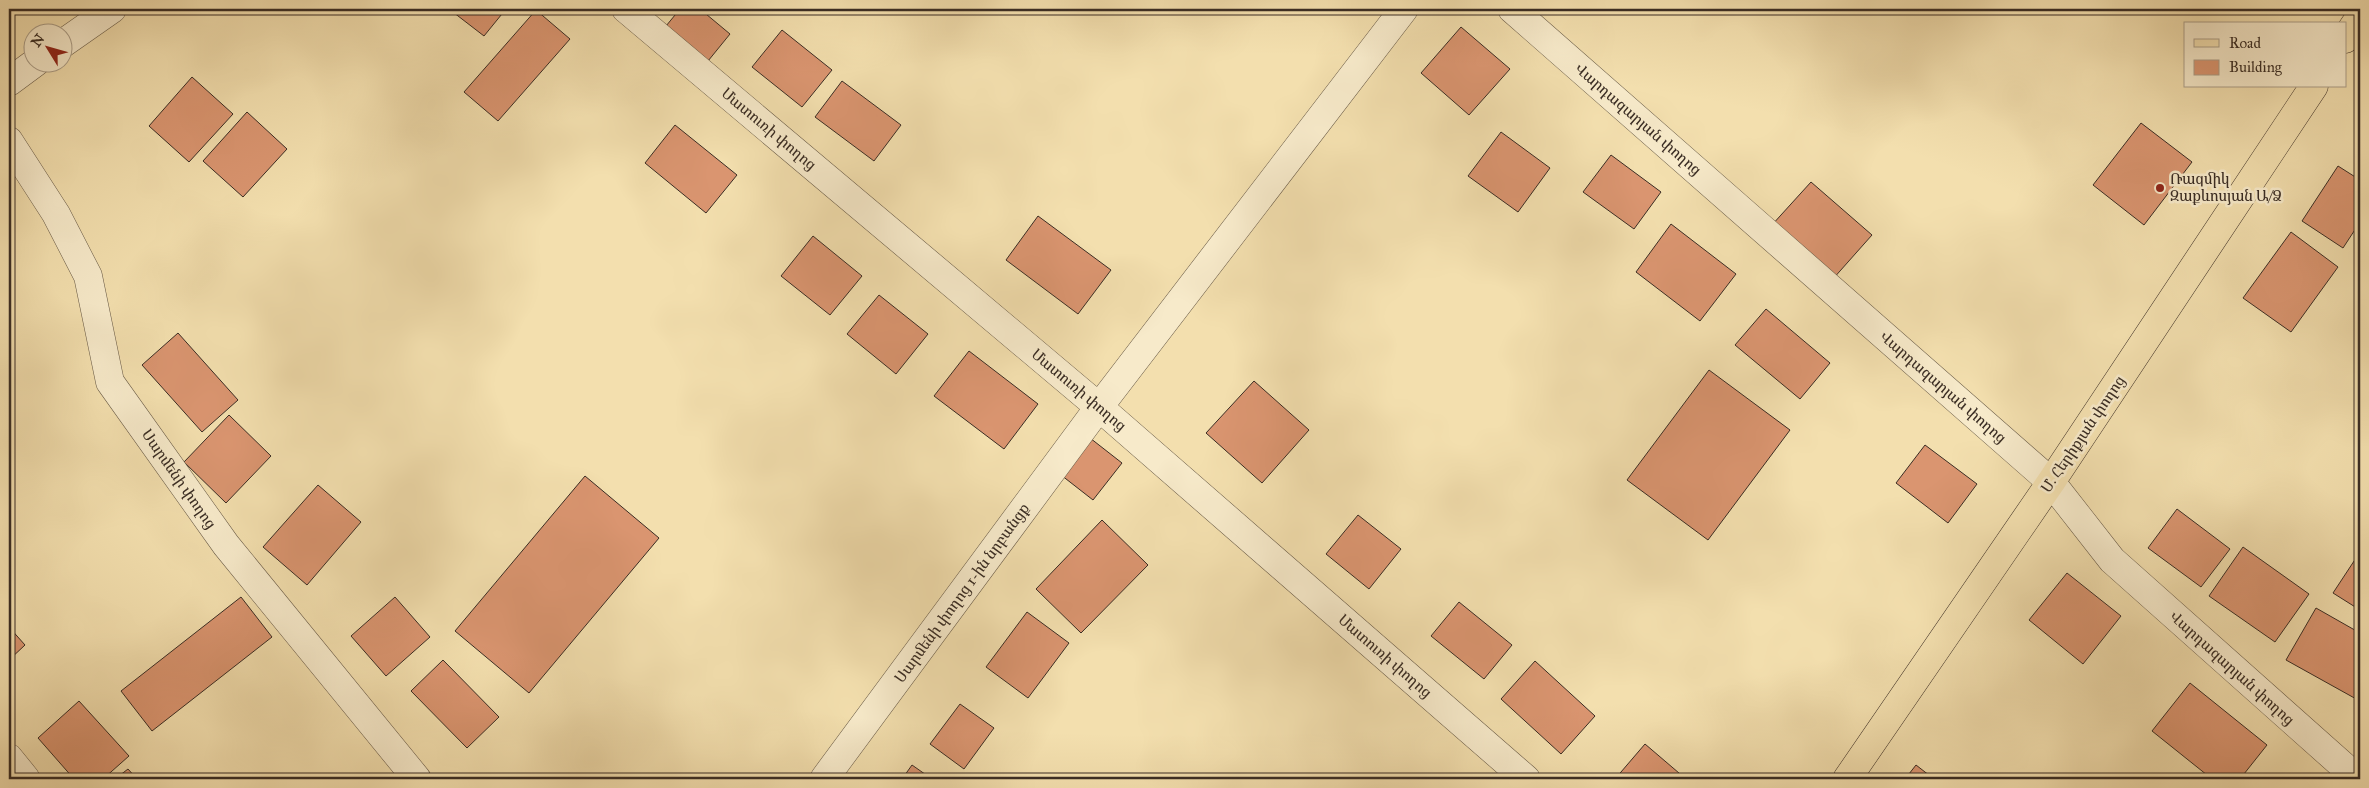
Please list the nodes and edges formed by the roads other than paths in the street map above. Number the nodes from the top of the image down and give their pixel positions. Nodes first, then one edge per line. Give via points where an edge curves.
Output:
1 (112, 9) edge
2 (626, 9) edge
3 (1404, 9) edge
4 (1512, 9) edge
5 (2360, 17) edge
6 (72, 37) edge
7 (2346, 38) edge
8 (22, 72) edge
9 (9, 82) edge
10 (2313, 88) edge
11 (9, 141) edge
12 (1099, 407) junction
13 (2051, 482) junction
14 (9, 758) edge
15 (26, 779) edge
16 (417, 779) edge
17 (824, 779) edge
18 (1526, 779) edge
19 (1846, 779) edge
20 (2358, 779) edge

1 - 6 street
2 - 12 street, Մատուռի փողոց
3 - 12 street, Սարմենի փողոց 1-ին նրբանցք
4 - 13 street, Վարդազարյան փողոց
5 - 7 main road
8 - 9 street
10 - 13 main road, Մ. Հերիքյան փողոց
11 - 16 street, Սարմենի փողոց via 56,214 88,276 110,382 226,545
12 - 17 street, Սարմենի փողոց 1-ին նրբանցք
12 - 18 street, Մատուռի փողոց
13 - 19 main road, Մ. Հերիքյան փողոց
13 - 20 street, Վարդազարյան փողոց via 2112,560
14 - 15 street

